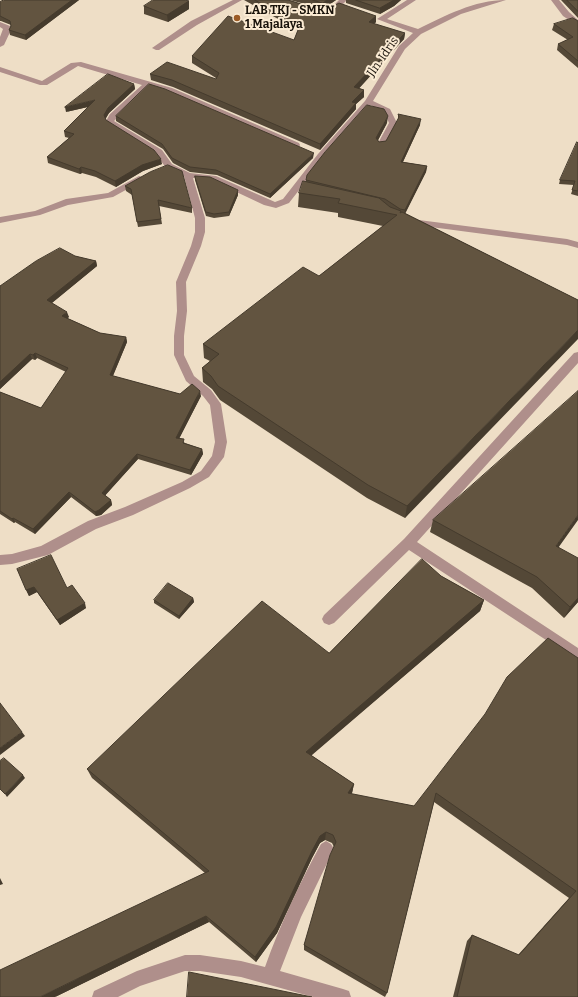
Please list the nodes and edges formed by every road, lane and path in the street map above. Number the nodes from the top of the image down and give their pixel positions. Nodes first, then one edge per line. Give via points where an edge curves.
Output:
1 (238, 0) edge
2 (412, 0) edge
3 (502, 0) edge
4 (555, 0) edge
5 (337, 5) edge
6 (359, 12) edge
7 (0, 24) edge
8 (578, 24) edge
9 (418, 32) junction
10 (0, 44) edge
11 (156, 48) dead end
12 (0, 69) edge
13 (147, 84) junction
14 (368, 102) junction
15 (381, 145) edge
16 (314, 153) junction
17 (168, 166) junction
18 (157, 169) edge
19 (147, 174) edge
20 (188, 175) junction
21 (0, 220) edge
22 (402, 221) edge
23 (578, 245) edge
24 (578, 356) edge
25 (408, 543) junction
26 (0, 560) edge
27 (329, 619) dead end
28 (578, 655) edge
29 (326, 849) edge
30 (270, 976) junction
31 (100, 997) edge
32 (343, 997) edge

1 - 11 street via 194,22
2 - 9 street via 378,18
3 - 9 street, Jln. Idris via 458,12
4 - 8 street
5 - 6 street
7 - 10 street via 7,30
9 - 14 street, Jln. Idris via 402,48
12 - 13 street via 44,83 78,64
13 - 16 street via 169,90
13 - 17 street via 110,121 159,152
14 - 15 street via 387,109 391,115 393,123
14 - 16 street, Jln. Idris
16 - 20 street, Jln. Idris via 299,190 279,205 273,205 213,178
17 - 18 street
17 - 20 street, Jln. Idris
19 - 21 street via 110,195 71,201 37,213
20 - 26 street via 200,218 200,232 181,282 179,355 190,378 215,404 221,442 218,457 205,474 186,485 92,525 44,551
22 - 23 street
24 - 25 street
25 - 27 street
25 - 28 street
29 - 30 street via 306,886
30 - 31 street via 241,969 185,963 137,979
30 - 32 street

